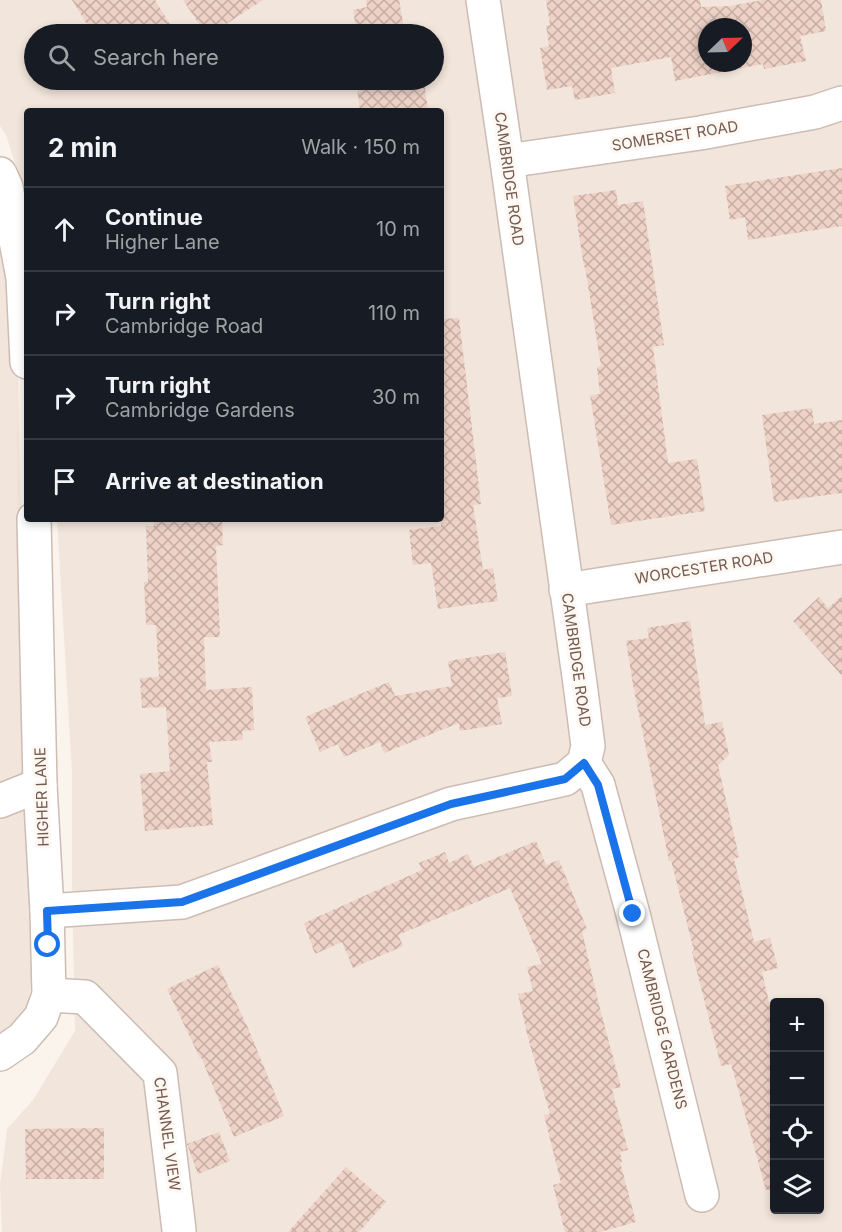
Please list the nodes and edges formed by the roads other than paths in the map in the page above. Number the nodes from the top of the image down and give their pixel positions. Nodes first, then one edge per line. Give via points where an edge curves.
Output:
1 (483, 0) edge
2 (842, 103) edge
3 (507, 161) junction
4 (0, 174) edge
5 (24, 299) edge
6 (34, 522) edge
7 (842, 547) edge
8 (566, 590) junction
9 (584, 763) junction
10 (40, 785) junction
11 (0, 801) edge
12 (47, 911) junction
13 (49, 996) junction
14 (0, 1054) edge
15 (702, 1195) dead end
16 (179, 1230) dead end

1 - 3 street, CAMBRIDGE ROAD
2 - 3 street, SOMERSET ROAD via 815,112 700,133
3 - 8 street, CAMBRIDGE ROAD
4 - 5 street via 6,187
6 - 10 street, HIGHER LANE
7 - 8 street, WORCESTER ROAD
8 - 9 street, CAMBRIDGE ROAD via 588,746
9 - 12 street via 565,779 451,804 182,902
9 - 15 street, CAMBRIDGE GARDENS via 598,785
10 - 11 street
10 - 12 street, HIGHER LANE
12 - 13 street, HIGHER LANE
13 - 14 street, HIGHER LANE via 41,1017 22,1039
13 - 16 street, CHANNEL VIEW via 85,997 160,1072

